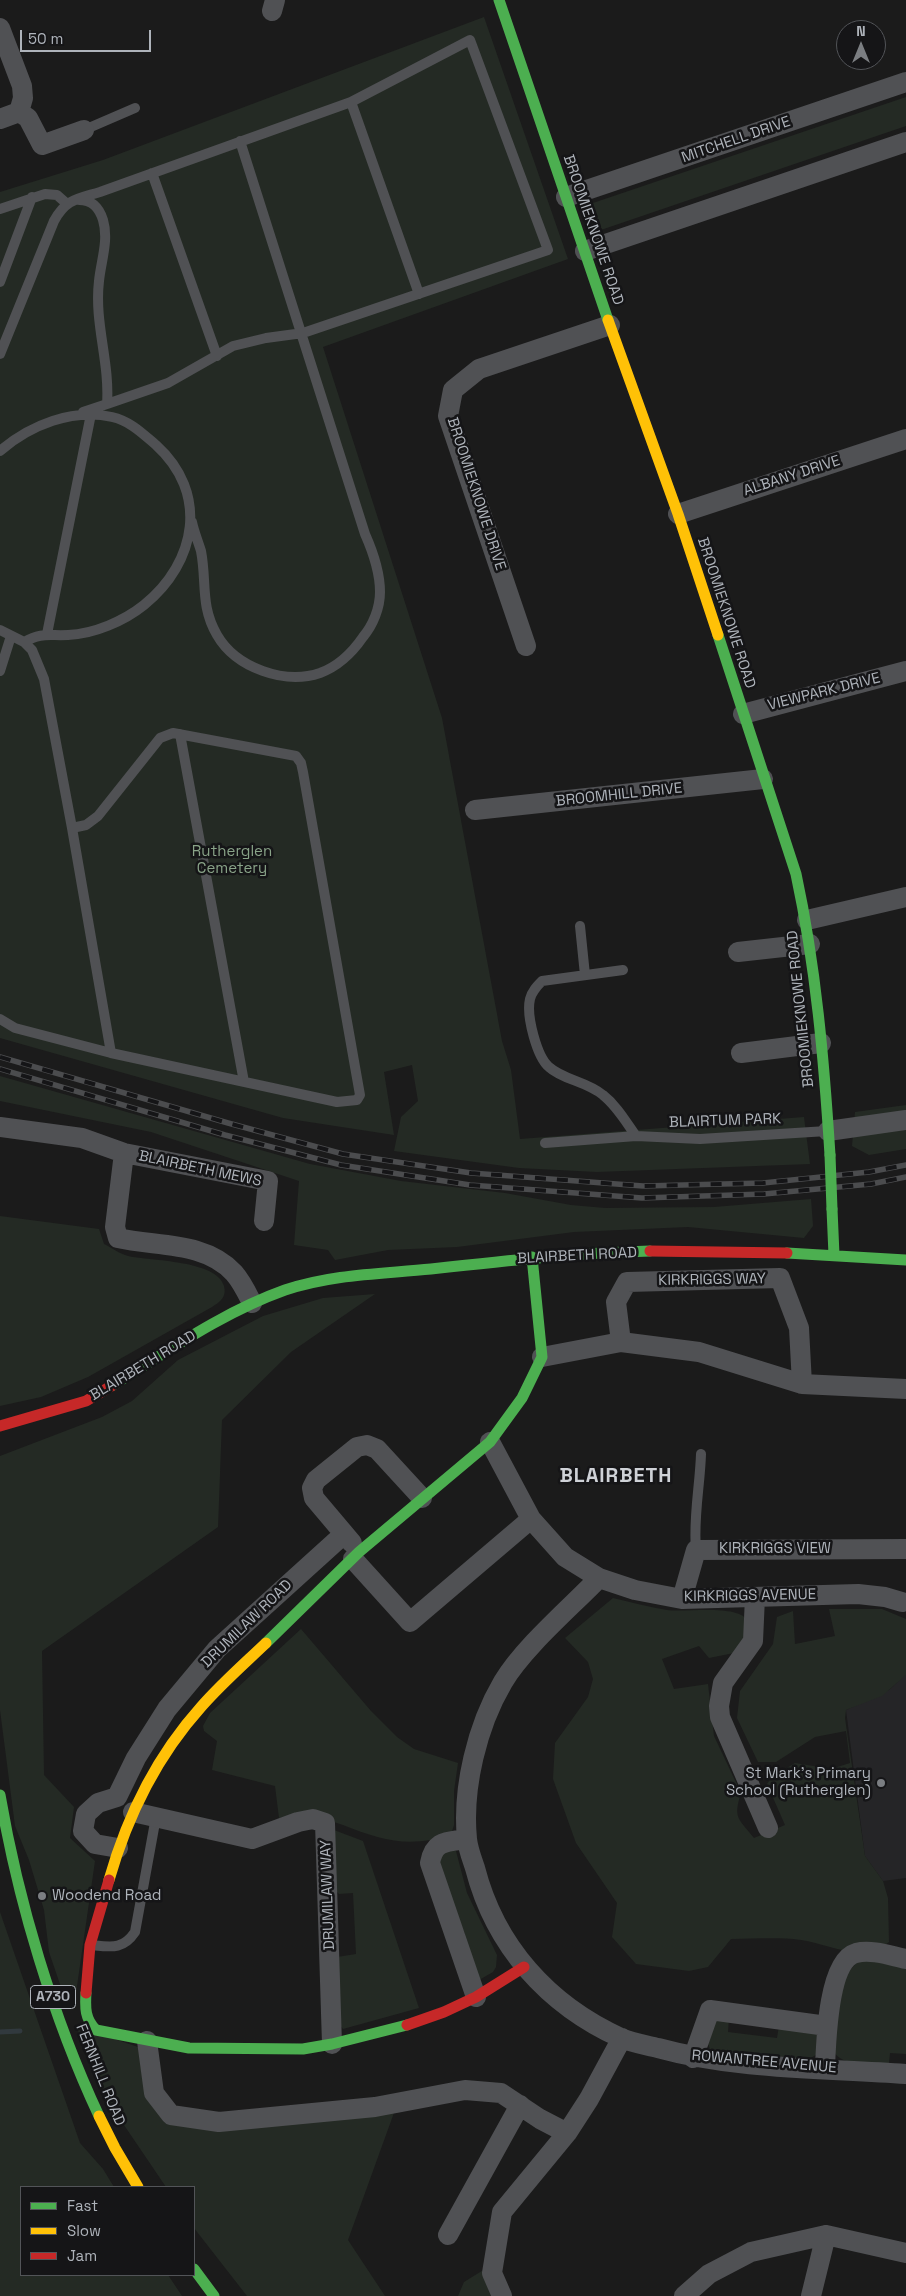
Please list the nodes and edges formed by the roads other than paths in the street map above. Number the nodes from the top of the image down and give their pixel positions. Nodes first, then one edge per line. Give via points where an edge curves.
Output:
1 (500, 0) edge
2 (0, 28) edge
3 (906, 82) edge
4 (351, 102) junction
5 (135, 108) dead end
6 (19, 112) junction
7 (0, 119) edge
8 (84, 130) joint
9 (240, 141) junction
10 (906, 142) edge
11 (152, 173) junction
12 (32, 197) junction
13 (566, 197) junction
14 (68, 202) junction
15 (0, 209) edge
16 (585, 251) junction
17 (0, 282) edge
18 (418, 294) junction
19 (610, 325) junction
20 (302, 333) junction
21 (0, 354) edge
22 (217, 356) junction
23 (107, 404) junction
24 (91, 414) junction
25 (73, 415) junction
26 (906, 439) edge
27 (0, 450) edge
28 (678, 514) junction
29 (192, 522) junction
30 (0, 630) edge
31 (47, 634) junction
32 (11, 636) junction
33 (24, 642) junction
34 (526, 646) dead end
35 (0, 671) edge
36 (906, 671) edge
37 (743, 714) junction
38 (180, 734) junction
39 (763, 779) junction
40 (475, 810) dead end
41 (72, 828) junction
42 (906, 897) edge
43 (807, 920) junction
44 (580, 926) dead end
45 (810, 944) junction
46 (738, 952) dead end
47 (623, 970) dead end
48 (585, 975) junction
49 (0, 1020) edge
50 (821, 1043) junction
51 (111, 1052) junction
52 (741, 1053) dead end
53 (244, 1082) junction
54 (906, 1120) edge
55 (0, 1127) edge
56 (828, 1131) junction
57 (636, 1136) junction
58 (545, 1143) dead end
59 (124, 1153) junction
60 (264, 1221) dead end
61 (834, 1255) junction
62 (532, 1257) junction
63 (906, 1260) edge
64 (252, 1303) junction
65 (621, 1342) junction
66 (542, 1357) junction
67 (802, 1384) junction
68 (906, 1389) edge
69 (0, 1426) edge
70 (490, 1442) junction
71 (701, 1454) dead end
72 (422, 1498) junction
73 (531, 1519) junction
74 (344, 1534) junction
75 (906, 1549) edge
76 (696, 1550) junction
77 (356, 1555) junction
78 (599, 1578) junction
79 (755, 1597) junction
80 (682, 1599) junction
81 (904, 1603) edge
82 (0, 1795) edge
83 (133, 1812) junction
84 (156, 1817) junction
85 (768, 1828) dead end
86 (467, 1840) junction
87 (118, 1848) junction
88 (90, 1945) junction
89 (906, 1959) edge
90 (524, 1966) junction
91 (476, 1997) junction
92 (827, 2026) junction
93 (622, 2038) junction
94 (147, 2041) junction
95 (332, 2044) junction
96 (693, 2058) junction
97 (825, 2068) junction
98 (906, 2074) edge
99 (520, 2105) junction
100 (567, 2133) junction
101 (137, 2186) edge
102 (448, 2234) dead end
103 (826, 2235) junction
104 (906, 2253) edge
105 (195, 2270) edge
106 (214, 2296) edge
107 (502, 2296) edge
108 (684, 2296) edge
109 (812, 2296) edge

1 - 13 street, BROOMIEKNOWE ROAD
2 - 6 street via 22,86
3 - 13 street, MITCHELL DRIVE
4 - 9 lane
4 - 18 lane
4 - 18 lane via 470,40 548,250
5 - 8 lane
6 - 7 street
6 - 8 street via 28,118 42,145
9 - 11 lane
9 - 20 lane
10 - 16 street
11 - 14 lane
11 - 22 lane
12 - 14 lane via 45,194
12 - 15 lane
12 - 17 lane
13 - 16 street, BROOMIEKNOWE ROAD
14 - 21 lane via 54,221
14 - 23 lane via 90,201 98,208 103,220 105,244 97,302
16 - 19 street, BROOMIEKNOWE ROAD
18 - 20 lane
19 - 28 street, BROOMIEKNOWE ROAD
19 - 34 street, BROOMIEKNOWE DRIVE via 479,369 453,390 448,416
20 - 22 lane via 233,346
20 - 29 lane via 379,575 380,593 370,628 349,655 320,673 303,676 274,674 241,660 228,650 209,621 201,552
22 - 23 lane via 168,383
23 - 25 lane
24 - 25 lane
24 - 29 lane via 130,423 166,454 182,480
24 - 31 lane
25 - 27 lane via 38,427
26 - 28 street, ALBANY DRIVE
28 - 37 street, BROOMIEKNOWE ROAD
29 - 31 lane via 184,550 172,573 145,604 120,620 94,630 68,635
30 - 32 lane
31 - 33 lane via 36,635
32 - 33 lane
32 - 35 lane
33 - 41 lane via 32,650 44,679
36 - 37 street, VIEWPARK DRIVE
37 - 39 street, BROOMIEKNOWE ROAD
38 - 41 lane via 167,734 160,738 98,816 86,825
38 - 53 lane
38 - 53 lane via 287,753 301,762 360,1095 356,1100 337,1102
39 - 40 street, BROOMHILL DRIVE
39 - 43 street, BROOMIEKNOWE ROAD via 796,874
41 - 51 lane
42 - 43 street
43 - 45 street, BROOMIEKNOWE ROAD
44 - 48 lane
45 - 46 street
45 - 50 street, BROOMIEKNOWE ROAD
47 - 48 lane
48 - 57 lane via 542,981 534,989 529,1007 537,1050 550,1069 590,1084 603,1095
49 - 51 lane via 15,1028
50 - 52 street
50 - 56 street, BROOMIEKNOWE ROAD
51 - 53 lane
54 - 56 street
55 - 59 street, BLAIRBETH MEWS via 82,1138
56 - 57 lane, BLAIRTUM PARK via 700,1139
56 - 61 street, BROOMIEKNOWE ROAD, bridge
57 - 58 lane, BLAIRTUM PARK
59 - 60 street, BLAIRBETH MEWS via 268,1181
59 - 64 street, BLAIRBETH MEWS via 115,1228 118,1238 192,1249 223,1264 241,1282
61 - 62 street, BLAIRBETH ROAD via 672,1250
61 - 63 street, BLAIRBETH ROAD
62 - 64 street, BLAIRBETH ROAD via 321,1280
62 - 66 street
64 - 69 street, BLAIRBETH ROAD via 86,1401
65 - 66 street
65 - 67 street via 699,1352
65 - 67 street, KIRKRIGGS WAY via 616,1302 627,1282 780,1278 799,1328
66 - 70 street, DRUMILAW ROAD via 522,1398
67 - 68 street
70 - 72 street, DRUMILAW ROAD
70 - 73 street, KIRKRIGGS AVENUE
71 - 76 lane via 694,1523
72 - 74 street via 377,1449 368,1445 356,1447 316,1480 312,1488 314,1498
72 - 77 street, DRUMILAW ROAD
73 - 77 street via 410,1622
73 - 78 street, KIRKRIGGS AVENUE via 566,1557
74 - 77 street
74 - 87 street, DRUMILAW ROAD via 217,1649 167,1709 136,1758 117,1797 98,1803 86,1814 83,1831 95,1844
75 - 76 street, KIRKRIGGS VIEW
76 - 80 street
77 - 83 street, DRUMILAW ROAD via 201,1706 150,1777
78 - 80 street, KIRKRIGGS AVENUE via 635,1590
78 - 86 street, ROWANTREE AVENUE via 526,1653 504,1681 486,1716 474,1752 468,1793
79 - 80 street, KIRKRIGGS AVENUE
79 - 81 street, KIRKRIGGS AVENUE via 858,1594
79 - 85 street via 752,1641 723,1683 719,1706 720,1717
82 - 101 street, FERNHILL ROAD / A730 via 25,1910 77,2066 104,2129
83 - 84 street, DRUMILAW WAY
83 - 87 street, DRUMILAW ROAD
84 - 88 lane via 135,1932 129,1941 119,1946
84 - 95 street, DRUMILAW WAY via 252,1838 298,1822 313,1819 325,1823
86 - 90 street, ROWANTREE AVENUE via 488,1909 499,1932
86 - 91 street via 437,1846 430,1863
87 - 88 street, DRUMILAW ROAD
88 - 94 street, DRUMILAW ROAD via 85,2010 89,2023 96,2030
89 - 92 street via 873,1952 849,1957 838,1972
90 - 91 street
90 - 93 street, ROWANTREE AVENUE via 572,2010
91 - 95 street via 404,2026
92 - 96 street via 710,2010
92 - 97 street
93 - 96 street, ROWANTREE AVENUE
93 - 100 street
94 - 95 street via 189,2048 303,2049
94 - 99 street via 154,2093 171,2115 219,2122 375,2107 465,2090 501,2093
96 - 97 street, ROWANTREE AVENUE
97 - 98 street, ROWANTREE AVENUE
99 - 100 street
99 - 102 street
100 - 107 street via 502,2212 492,2273
103 - 104 street
103 - 108 street via 751,2252 709,2274
103 - 109 street
105 - 106 street

